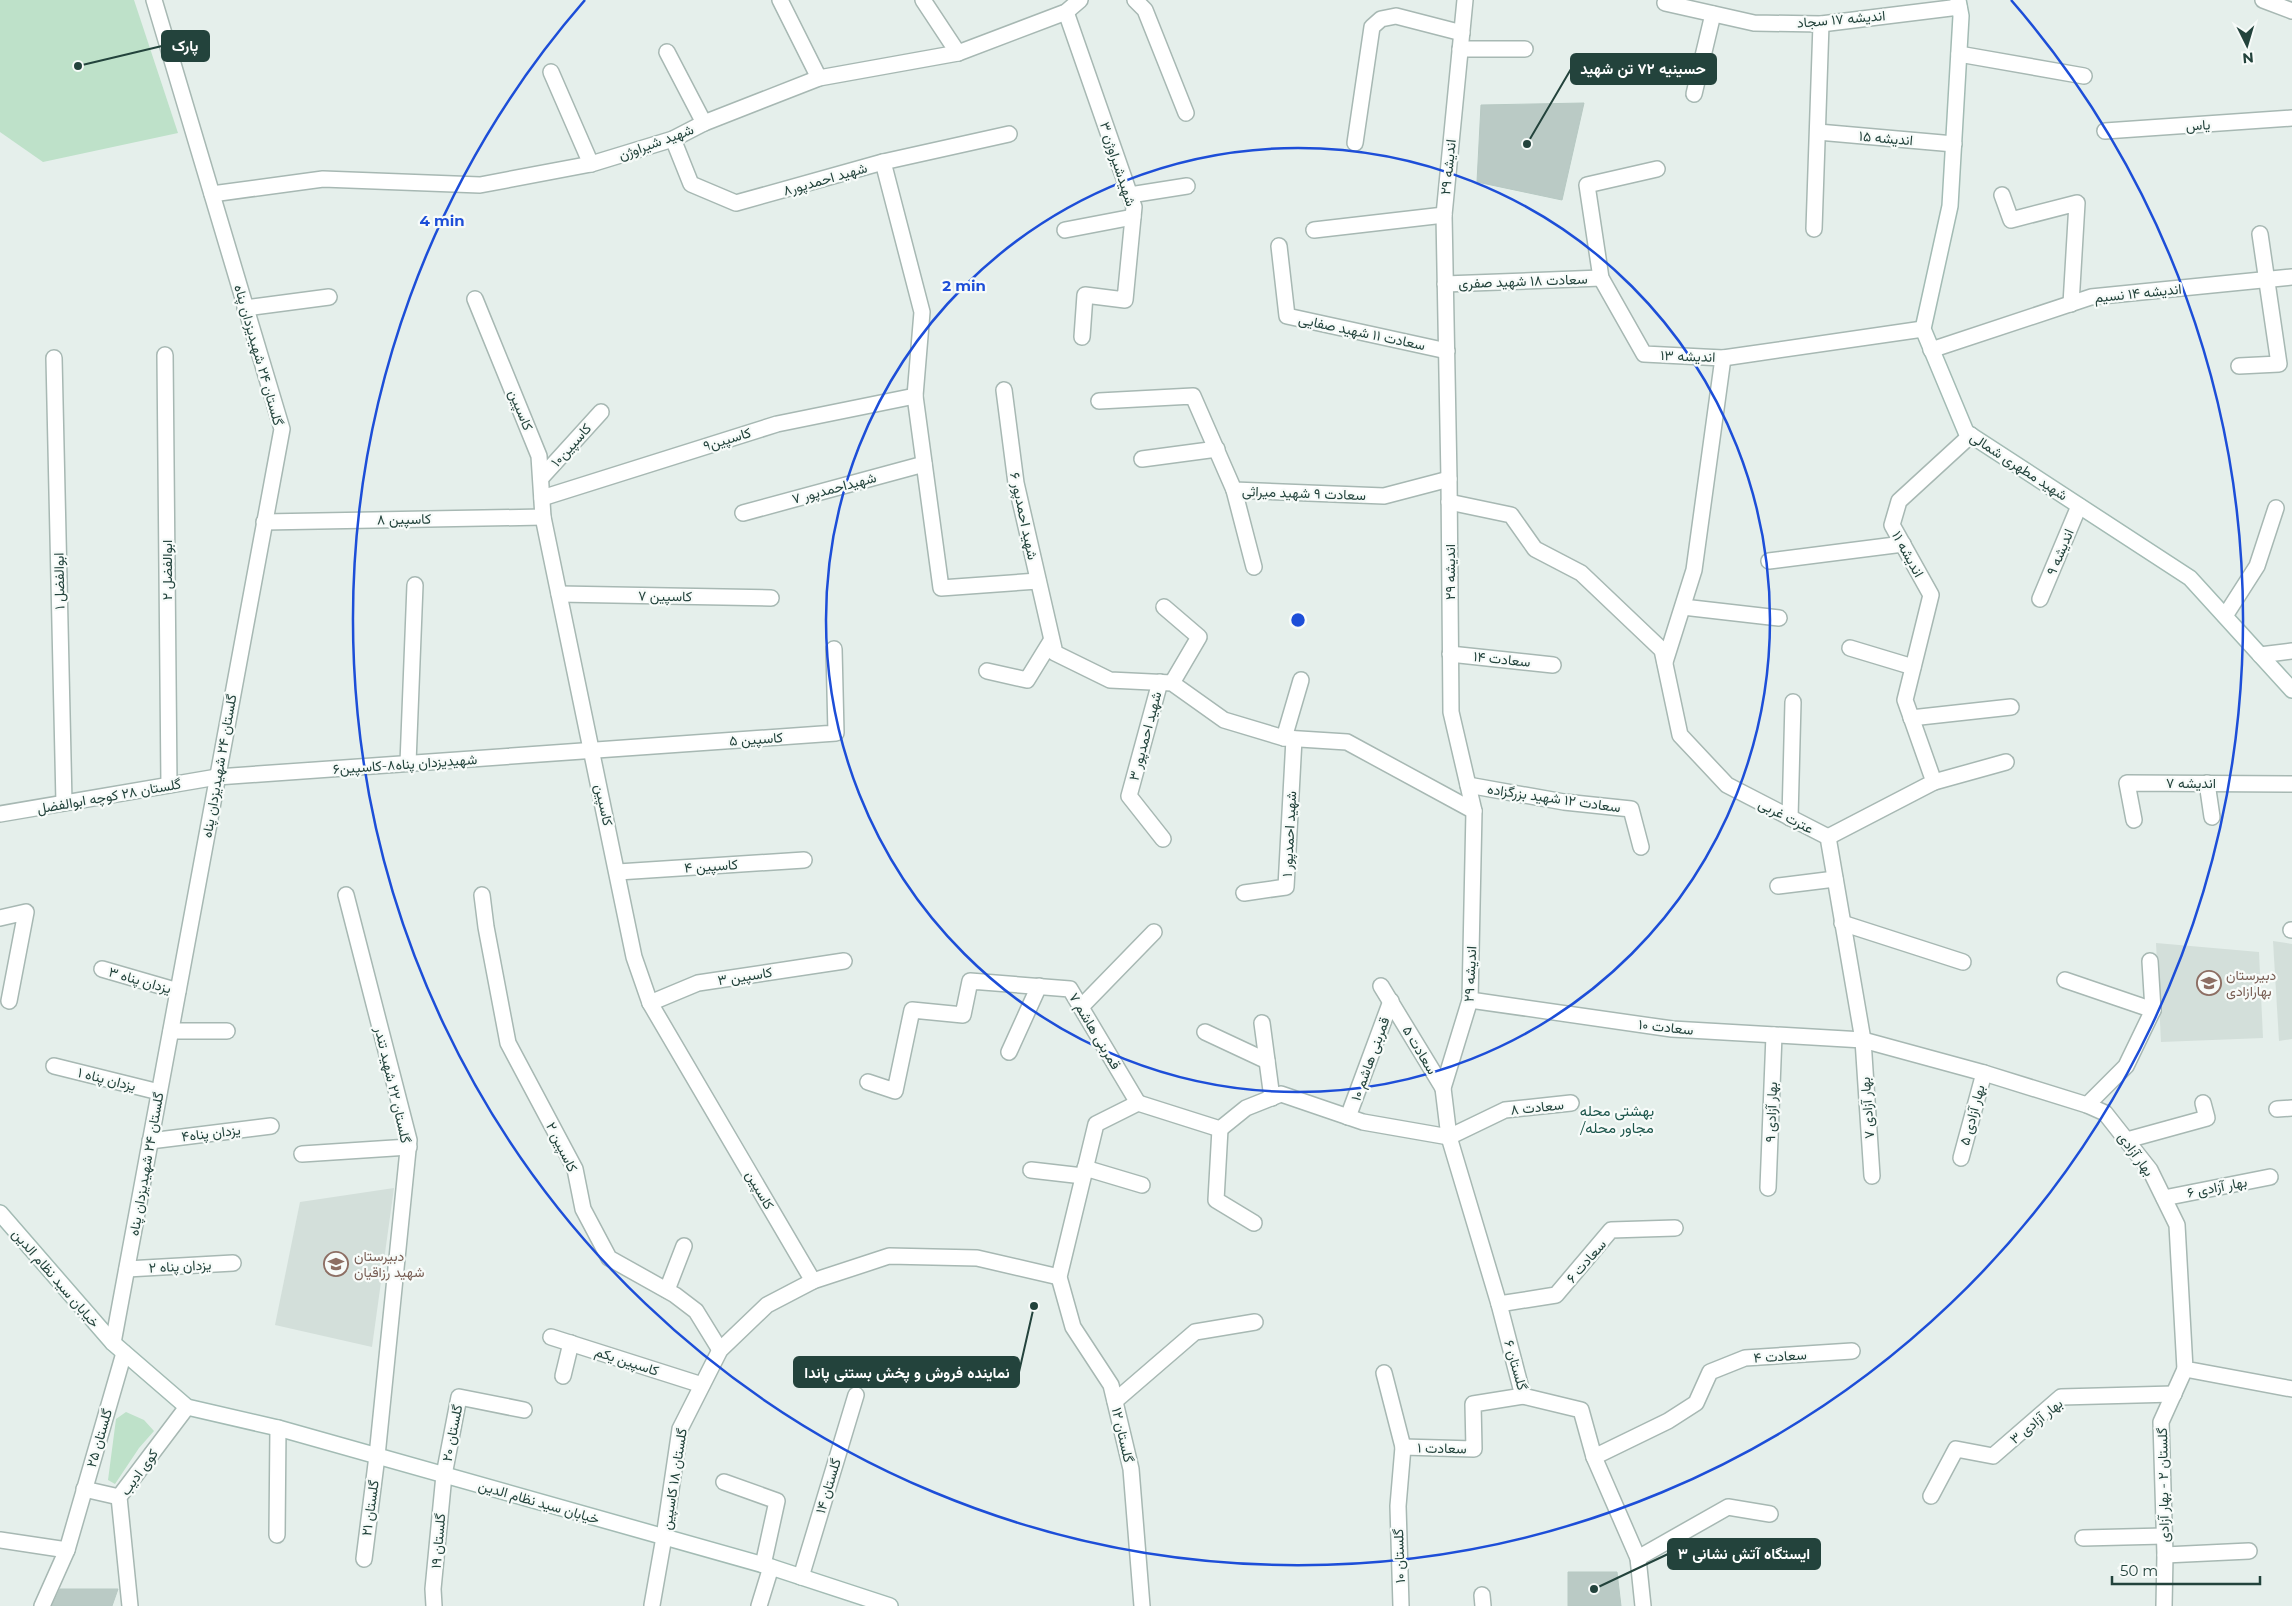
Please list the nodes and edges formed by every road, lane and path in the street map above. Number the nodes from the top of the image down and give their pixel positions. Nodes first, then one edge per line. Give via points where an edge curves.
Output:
1 (154, 0) edge
2 (780, 0) edge
3 (923, 0) edge
4 (1080, 0) edge
5 (1135, 0) edge
6 (1465, 0) edge
7 (2264, 0) edge
8 (1665, 3) dead end
9 (1959, 3) edge
10 (2292, 11) edge
11 (1066, 12) junction
12 (1713, 14) junction
13 (1822, 24) junction
14 (1462, 32) junction
15 (1460, 49) junction
16 (1525, 49) dead end
17 (667, 52) dead end
18 (958, 53) junction
19 (1959, 54) junction
20 (551, 72) dead end
21 (2084, 76) dead end
22 (819, 78) junction
23 (1694, 94) dead end
24 (1186, 113) dead end
25 (2292, 118) edge
26 (704, 123) junction
27 (1818, 132) junction
28 (2105, 132) dead end
29 (1010, 134) dead end
30 (673, 139) junction
31 (1355, 144) dead end
32 (1954, 144) junction
33 (883, 162) junction
34 (591, 164) junction
35 (1657, 169) dead end
36 (1187, 186) dead end
37 (212, 194) junction
38 (1130, 195) junction
39 (2002, 195) dead end
40 (1444, 215) junction
41 (1133, 217) junction
42 (1814, 229) dead end
43 (1065, 230) dead end
44 (1314, 230) dead end
45 (2260, 234) dead end
46 (1279, 246) dead end
47 (2292, 277) edge
48 (1601, 278) junction
49 (2266, 279) junction
50 (1445, 284) junction
51 (329, 297) dead end
52 (475, 299) dead end
53 (2072, 304) junction
54 (246, 308) junction
55 (1922, 329) junction
56 (1082, 337) dead end
57 (1931, 350) junction
58 (1447, 351) junction
59 (165, 355) dead end
60 (54, 358) dead end
61 (1723, 358) junction
62 (2286, 362) edge
63 (2239, 366) dead end
64 (1004, 390) dead end
65 (915, 396) junction
66 (1098, 401) dead end
67 (601, 412) dead end
68 (1971, 435) junction
69 (1218, 449) junction
70 (1142, 459) dead end
71 (924, 464) junction
72 (540, 478) junction
73 (1449, 480) junction
74 (1234, 490) junction
75 (542, 498) junction
76 (1449, 502) junction
77 (2079, 506) junction
78 (2276, 508) dead end
79 (743, 513) dead end
80 (543, 517) junction
81 (264, 522) junction
82 (1903, 544) junction
83 (1769, 561) dead end
84 (1254, 567) dead end
85 (1038, 581) junction
86 (415, 585) dead end
87 (559, 594) junction
88 (771, 598) dead end
89 (2040, 599) dead end
90 (1164, 607) dead end
91 (1682, 607) junction
92 (2225, 616) junction
93 (1779, 618) dead end
94 (1051, 640) junction
95 (1850, 648) dead end
96 (834, 649) dead end
97 (2292, 651) edge
98 (1450, 654) junction
99 (2260, 654) junction
100 (1664, 657) junction
101 (1553, 665) dead end
102 (1913, 667) junction
103 (987, 671) dead end
104 (1301, 680) dead end
105 (1166, 683) junction
106 (2292, 690) edge
107 (1793, 702) dead end
108 (2011, 707) dead end
109 (1911, 718) junction
110 (1289, 738) junction
111 (592, 751) junction
112 (2006, 762) dead end
113 (408, 763) junction
114 (217, 777) junction
115 (1934, 782) junction
116 (2207, 783) junction
117 (2292, 784) edge
118 (169, 785) junction
119 (1468, 785) junction
120 (64, 803) junction
121 (1474, 811) junction
122 (0, 814) edge
123 (1790, 818) junction
124 (2212, 818) dead end
125 (2134, 820) dead end
126 (1828, 837) junction
127 (1163, 839) dead end
128 (1640, 847) dead end
129 (804, 860) dead end
130 (618, 872) junction
131 (1835, 879) junction
132 (1778, 886) dead end
133 (1244, 893) dead end
134 (346, 895) dead end
135 (482, 895) dead end
136 (0, 918) edge
137 (1842, 923) junction
138 (1154, 932) dead end
139 (844, 961) dead end
140 (2150, 961) dead end
141 (1963, 962) dead end
142 (102, 969) dead end
143 (2065, 980) dead end
144 (1039, 986) junction
145 (1381, 986) dead end
146 (178, 990) junction
147 (1470, 1000) junction
148 (9, 1001) dead end
149 (1391, 1001) junction
150 (650, 1003) junction
151 (1081, 1006) junction
152 (2153, 1010) junction
153 (1262, 1023) dead end
154 (171, 1031) junction
155 (227, 1031) dead end
156 (1205, 1032) dead end
157 (1774, 1035) junction
158 (1862, 1040) junction
159 (1009, 1052) dead end
160 (1267, 1061) junction
161 (54, 1066) dead end
162 (1984, 1073) junction
163 (868, 1082) dead end
164 (1443, 1088) junction
165 (159, 1092) junction
166 (1272, 1098) junction
167 (1138, 1103) junction
168 (2203, 1103) dead end
169 (1571, 1104) dead end
170 (2086, 1105) junction
171 (2292, 1108) edge
172 (2277, 1109) dead end
173 (1348, 1117) junction
174 (271, 1126) dead end
175 (1220, 1129) junction
176 (1449, 1137) junction
177 (2127, 1140) junction
178 (150, 1141) junction
179 (409, 1147) junction
180 (302, 1154) dead end
181 (1961, 1158) dead end
182 (1031, 1170) dead end
183 (1084, 1172) junction
184 (1872, 1176) dead end
185 (2270, 1177) dead end
186 (1142, 1185) dead end
187 (1768, 1188) dead end
188 (2164, 1198) junction
189 (0, 1213) edge
190 (1254, 1223) dead end
191 (1675, 1228) dead end
192 (684, 1246) dead end
193 (233, 1263) dead end
194 (127, 1269) junction
195 (1059, 1277) junction
196 (813, 1280) junction
197 (667, 1290) junction
198 (1499, 1304) junction
199 (1254, 1322) dead end
200 (551, 1337) dead end
201 (571, 1343) junction
202 (118, 1348) junction
203 (720, 1350) junction
204 (1852, 1351) dead end
205 (2185, 1369) junction
206 (1384, 1373) dead end
207 (563, 1376) dead end
208 (702, 1385) junction
209 (2292, 1390) edge
210 (2174, 1394) junction
211 (856, 1396) dead end
212 (1523, 1396) junction
213 (1115, 1401) junction
214 (186, 1407) junction
215 (524, 1410) dead end
216 (278, 1428) junction
217 (1403, 1447) junction
218 (377, 1456) junction
219 (1594, 1457) junction
220 (444, 1475) junction
221 (724, 1482) dead end
222 (84, 1489) junction
223 (1931, 1496) dead end
224 (119, 1497) junction
225 (1398, 1506) joint
226 (1770, 1514) dead end
227 (277, 1534) dead end
228 (2164, 1536) junction
229 (664, 1537) junction
230 (2084, 1538) dead end
231 (0, 1540) edge
232 (67, 1550) junction
233 (2249, 1551) dead end
234 (2165, 1555) junction
235 (1638, 1558) junction
236 (364, 1559) dead end
237 (767, 1566) junction
238 (801, 1577) junction
239 (652, 1605) dead end
240 (42, 1606) edge
241 (130, 1606) edge
242 (434, 1606) edge
243 (759, 1606) edge
244 (890, 1606) edge
245 (1142, 1606) edge
246 (1400, 1606) edge
247 (1643, 1606) edge
248 (2164, 1606) edge

1 - 37 street, گلستان ۲۴ شهیدیزدان پناه
2 - 22 street
3 - 18 street
4 - 11 street, شهید شیراوژن
5 - 24 street via 1145,10
6 - 14 street, اندیشه ۲۹
7 - 10 street
8 - 12 street, اندیشه ۱۷ سجاد
9 - 13 street, اندیشه ۱۷ سجاد
9 - 19 street
11 - 18 street, شهید شیراوژن
11 - 38 street, شهیدشیراوژن ۳
12 - 13 street, اندیشه ۱۷ سجاد via 1754,23
12 - 23 street
13 - 27 street
14 - 15 street, اندیشه ۲۹
14 - 31 street via 1396,16 1381,19 1372,27
15 - 16 street
15 - 40 street, اندیشه ۲۹
17 - 26 street
18 - 22 street, شهید شیراوژن
19 - 21 street
19 - 32 street
20 - 34 street
22 - 26 street, شهید شیراوژن
25 - 28 street, یاس
26 - 30 street, شهید شیراوژن
27 - 32 street, اندیشه ۱۵
27 - 42 street
29 - 33 street, شهید احمدپور۸
30 - 33 street, شهید احمدپور۸ via 691,184 736,203
30 - 34 street, شهید شیراوژن
32 - 55 street via 1950,206
33 - 65 street via 922,312
34 - 37 street, شهید شیراوژن via 480,185 323,180
35 - 48 street, اندیشه ۱۳ via 1587,185
36 - 38 street
37 - 54 street, گلستان ۲۴ شهیدیزدان پناه
38 - 41 street, شهیدشیراوژن ۳
39 - 53 street via 2011,220 2077,203
40 - 44 street
40 - 50 street, اندیشه ۲۹
41 - 43 street
41 - 56 street, شهیدشیراوژن ۳ via 1125,300 1085,295
45 - 49 street
46 - 58 street, سعادت ۱۱ شهید صفایی via 1287,316
47 - 49 street, اندیشه ۱۴ نسیم
48 - 50 street, سعادت ۱۸ شهید صفری
48 - 61 street, اندیشه ۱۳ via 1644,354
49 - 53 street, اندیشه ۱۴ نسیم via 2091,297
49 - 62 street
50 - 58 street, اندیشه ۲۹
51 - 54 street
52 - 72 street, کاسپین via 539,456
53 - 57 street, اندیشه ۱۴ نسیم
54 - 81 street, گلستان ۲۴ شهیدیزدان پناه via 282,429
55 - 57 street, شهید مطهری شمالی
55 - 61 street, اندیشه ۱۳
57 - 68 street, شهید مطهری شمالی via 1966,432
58 - 73 street, اندیشه ۲۹
59 - 118 street, ابوالفضل ۲
60 - 120 street, ابوالفضل ۱
61 - 91 street via 1694,570
62 - 63 street
64 - 85 street, شهید احمدپور ۶ via 1016,482
65 - 71 street
65 - 75 street, کاسپین۹ via 777,424
66 - 69 street, سعادت ۹ شهید میراثی via 1193,396
67 - 72 street, کاسپین۱۰
68 - 77 street, شهید مطهری شمالی
68 - 82 street, اندیشه ۱۱ via 1899,501 1892,525
69 - 70 street
69 - 74 street, سعادت ۹ شهید میراثی
71 - 79 street, شهیداحمدپور ۷
71 - 85 street via 941,588
72 - 75 street, کاسپین
73 - 74 street, سعادت ۹ شهید میراثی via 1384,496
73 - 76 street, اندیشه ۲۹
74 - 84 street
75 - 80 street, کاسپین
76 - 98 street, اندیشه ۲۹
76 - 100 street via 1511,515 1535,549 1581,573
77 - 89 street, اندیشه ۹
77 - 92 street, شهید مطهری شمالی via 2190,578
78 - 92 street via 2258,566
80 - 81 street, کاسپین ۸
80 - 87 street, کاسپین
81 - 114 street, گلستان ۲۴ شهیدیزدان پناه
82 - 83 street
82 - 102 street, اندیشه ۱۱ via 1931,596
85 - 94 street, شهید احمدپور ۶
86 - 113 street
87 - 88 street, کاسپین ۷
87 - 111 street, کاسپین
90 - 105 street via 1199,638
91 - 93 street
91 - 100 street
92 - 99 street, شهید مطهری شمالی
94 - 103 street via 1026,680
94 - 105 street via 1055,653 1110,680
95 - 102 street
96 - 111 street, کاسپین ۵ via 836,733
97 - 99 street
98 - 101 street, سعادت ۱۴
98 - 119 street, اندیشه ۲۹ via 1450,712
99 - 106 street, شهید مطهری شمالی
100 - 123 street, عترت غربی via 1680,735 1727,785
102 - 109 street, اندیشه ۱۱ via 1905,700
104 - 110 street
105 - 110 street via 1224,720
105 - 127 street, شهید احمدپور ۳ via 1129,796
107 - 123 street
108 - 109 street
109 - 115 street
110 - 121 street via 1347,742
110 - 133 street, شهید احمدپور ۱ via 1286,887
111 - 113 street, شهیدیزدان پناه۸-کاسپین۶
111 - 130 street, کاسپین
112 - 115 street
113 - 114 street, شهیدیزدان پناه۸-کاسپین۶
114 - 118 street, گلستان ۲۸ کوچه ابوالفضل
114 - 146 street, گلستان ۲۴ شهیدیزدان پناه
115 - 126 street
116 - 117 street, اندیشه ۷
116 - 124 street
116 - 125 street, اندیشه ۷ via 2127,783
118 - 120 street, گلستان ۲۸ کوچه ابوالفضل
119 - 121 street, اندیشه ۲۹
119 - 128 street, سعادت ۱۲ شهید بزرگزاده via 1631,810
120 - 122 street, گلستان ۲۸ کوچه ابوالفضل
121 - 147 street, اندیشه ۲۹
123 - 126 street, عترت غربی
126 - 131 street, عترت غربی
129 - 130 street, کاسپین ۴
130 - 150 street, کاسپین via 634,956
131 - 132 street
131 - 137 street, عترت غربی
134 - 179 street, گلستان ۲۲ شهید تندر
135 - 197 street, کاسپین ۲ via 508,1042 575,1168 583,1209 609,1258
136 - 148 street via 26,912
137 - 141 street
137 - 158 street, عترت غربی
138 - 151 street
139 - 150 street, کاسپین ۳ via 698,984
140 - 152 street
142 - 146 street, یزدان پناه ۳
143 - 152 street
144 - 151 street, قمربنی هاشم ۷ via 1070,989
144 - 159 street
144 - 163 street, قمربنی هاشم ۷ via 970,981 963,1014 912,1010 895,1091
145 - 149 street, سعادت ۵
146 - 154 street, گلستان ۲۴ شهیدیزدان پناه
147 - 157 street, سعادت ۱۰ via 1672,1029
147 - 164 street, اندیشه ۲۹
149 - 164 street, سعادت ۵
149 - 173 street, قمربنی هاشم ۱۰
150 - 196 street, کاسپین
151 - 167 street, قمربنی هاشم ۷
152 - 170 street via 2126,1066
153 - 160 street
154 - 155 street
154 - 165 street, گلستان ۲۴ شهیدیزدان پناه
156 - 160 street
157 - 158 street, سعادت ۱۰
157 - 187 street, بهار آزادی ۹
158 - 162 street, بهار آزادی
158 - 184 street, بهار آزادی ۷
160 - 166 street
161 - 165 street, یزدان پناه ۱
162 - 170 street, بهار آزادی
162 - 181 street, بهار آزادی ۵
164 - 176 street, اندیشه ۲۹
165 - 178 street, گلستان ۲۴ شهیدیزدان پناه
166 - 173 street via 1281,1094
166 - 175 street via 1246,1108
167 - 175 street
167 - 183 street via 1096,1124
168 - 177 street via 2207,1118
169 - 176 street, سعادت ۸ via 1504,1110
170 - 177 street, بهار آزادی via 2105,1113
171 - 172 street
173 - 176 street
174 - 178 street, یزدان پناه۴
175 - 190 street via 1216,1200
176 - 198 street, گلستان ۶
177 - 188 street, بهار آزادی via 2150,1170
178 - 194 street, گلستان ۲۴ شهیدیزدان پناه
179 - 180 street
179 - 218 street, گلستان ۲۲ شهید تندر
182 - 183 street
183 - 186 street
183 - 195 street
185 - 188 street, بهار آزادی ۶
188 - 205 street, بهار آزادی via 2177,1225
189 - 202 street, خیابان سید نظام الدین
191 - 198 street, سعادت ۶ via 1612,1230 1556,1296
192 - 197 street
193 - 194 street, یزدان پناه ۲
194 - 202 street, گلستان ۲۴ شهیدیزدان پناه
195 - 196 street, گلستان ۱۸ کاسپین via 977,1258 888,1256
195 - 213 street, گلستان ۱۲ via 1073,1327 1111,1385
196 - 203 street, گلستان ۱۸ کاسپین via 768,1305
197 - 203 street, کاسپین ۲ via 696,1311
198 - 212 street, گلستان ۶
199 - 213 street via 1195,1332
200 - 201 street, کاسپین یکم
201 - 207 street
201 - 208 street, کاسپین یکم
202 - 214 street, خیابان سید نظام الدین
202 - 222 street, گلستان ۲۵
203 - 208 street, گلستان ۱۸ کاسپین
204 - 219 street, سعادت ۴ via 1745,1358 1710,1372 1696,1403 1668,1421
205 - 209 street
205 - 210 street, گلستان ۲ - بهار آزادی
206 - 217 street
208 - 229 street, گلستان ۱۸ کاسپین via 680,1429
210 - 223 street, بهار آزادی ۳ via 2060,1397 1993,1456 1956,1449
210 - 228 street, گلستان ۲ - بهار آزادی via 2161,1422
211 - 238 street, گلستان ۱۴
212 - 217 street, سعادت ۱ via 1473,1404 1474,1449
212 - 219 street, گلستان ۶ via 1581,1410
213 - 245 street, گلستان ۱۲ via 1131,1469
214 - 216 street, خیابان سید نظام الدین
214 - 224 street, کوی ادیب
215 - 220 street, گلستان ۲۰ via 459,1397
216 - 218 street, خیابان سید نظام الدین
216 - 227 street
217 - 225 street, سعادت ۱
218 - 220 street, خیابان سید نظام الدین
218 - 236 street, گلستان ۲۱
219 - 235 street, گلستان ۶
220 - 229 street, خیابان سید نظام الدین
220 - 242 street, گلستان ۱۹
221 - 237 street via 777,1501
222 - 224 street
222 - 232 street, گلستان ۲۵
224 - 241 street, کوی ادیب
225 - 246 street, گلستان ۱۰
226 - 235 street via 1728,1507
228 - 230 street
228 - 234 street, گلستان ۲ - بهار آزادی
229 - 237 street, خیابان سید نظام الدین
229 - 239 street, گلستان ۱۸ کاسپین
231 - 232 street
232 - 240 street, گلستان ۲۵
233 - 234 street
234 - 248 street, گلستان ۲ - بهار آزادی
235 - 247 street, گلستان ۶
237 - 238 street, خیابان سید نظام الدین
237 - 243 street
238 - 244 street, خیابان سید نظام الدین

